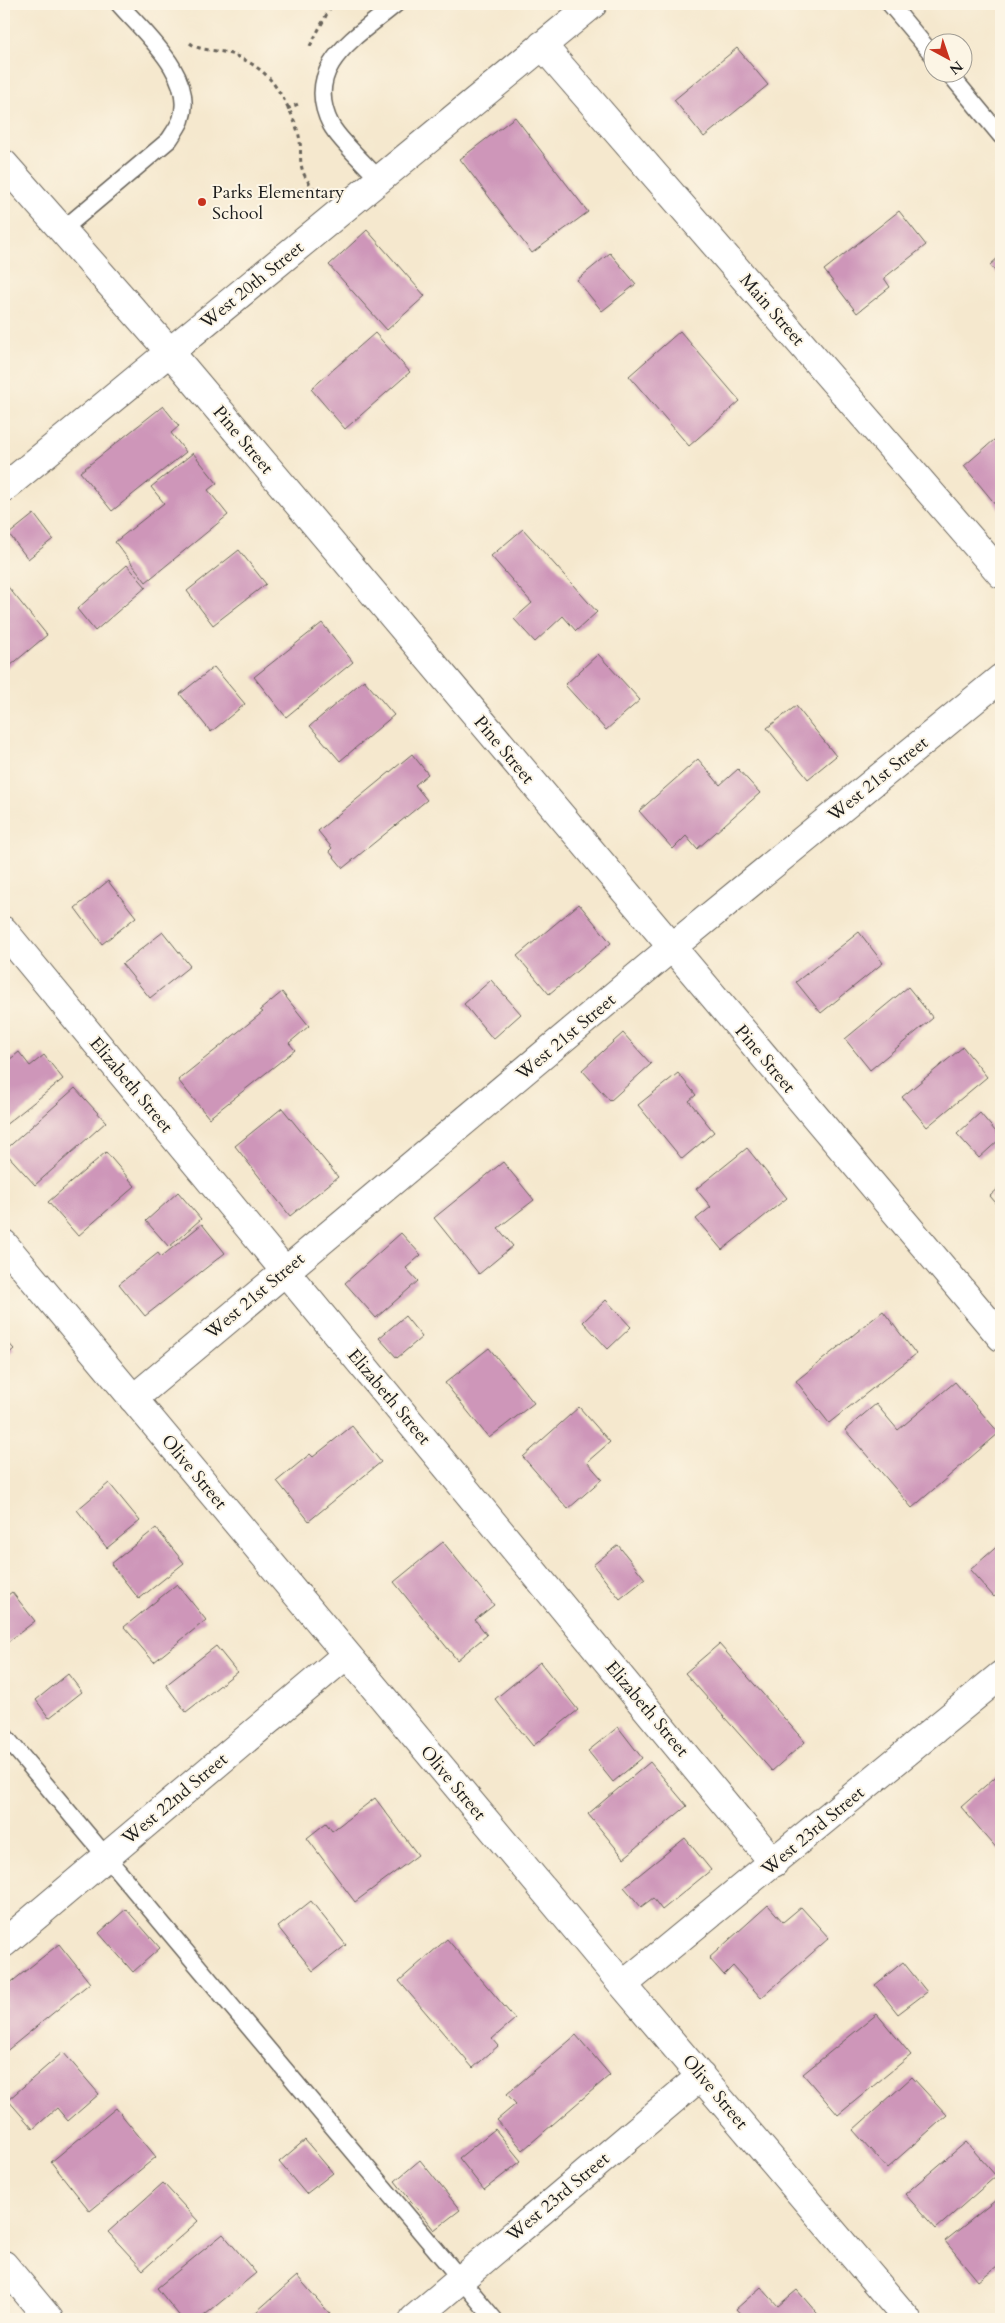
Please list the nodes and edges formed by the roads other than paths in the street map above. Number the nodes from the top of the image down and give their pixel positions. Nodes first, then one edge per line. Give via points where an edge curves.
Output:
1 (119, 4) edge
2 (396, 4) edge
3 (593, 4) edge
4 (890, 4) edge
5 (922, 42) edge
6 (542, 45) junction
7 (956, 82) edge
8 (1001, 136) edge
9 (4, 164) edge
10 (380, 180) junction
11 (61, 231) junction
12 (170, 352) junction
13 (4, 488) edge
14 (1001, 574) edge
15 (1001, 678) edge
16 (4, 931) edge
17 (671, 948) junction
18 (4, 1244) edge
19 (285, 1271) junction
20 (1001, 1337) edge
21 (133, 1399) junction
22 (346, 1655) junction
23 (1001, 1675) edge
24 (4, 1734) edge
25 (105, 1857) junction
26 (774, 1863) junction
27 (4, 1943) edge
28 (623, 1985) junction
29 (701, 2076) junction
30 (4, 2265) edge
31 (460, 2280) junction
32 (49, 2319) edge
33 (414, 2319) edge
34 (494, 2319) edge
35 (907, 2319) edge

1 - 11 lane via 179,78 184,104 180,121 169,140
2 - 10 lane via 335,56 324,76 323,101 332,126
3 - 6 street, West 20th Street
4 - 5 lane
6 - 10 street, West 20th Street
6 - 14 street, Main Street
7 - 8 lane
9 - 11 street, Pine Street
10 - 12 street, West 20th Street
11 - 12 street, Pine Street
12 - 13 street, West 20th Street
12 - 17 street, Pine Street
15 - 17 street, West 21st Street
16 - 19 street, Elizabeth Street
17 - 19 street, West 21st Street
17 - 20 street, Pine Street
18 - 21 street, Olive Street
19 - 21 street, West 21st Street
19 - 26 street, Elizabeth Street
21 - 22 street, Olive Street
22 - 25 street, West 22nd Street
22 - 28 street, Olive Street
23 - 26 street, West 23rd Street
24 - 25 lane
25 - 27 street, West 22nd Street
25 - 31 lane
26 - 28 street, West 23rd Street
28 - 29 street, Olive Street
29 - 31 street, West 23rd Street
29 - 35 street, Olive Street
30 - 32 street
31 - 33 street, West 23rd Street
31 - 34 lane

